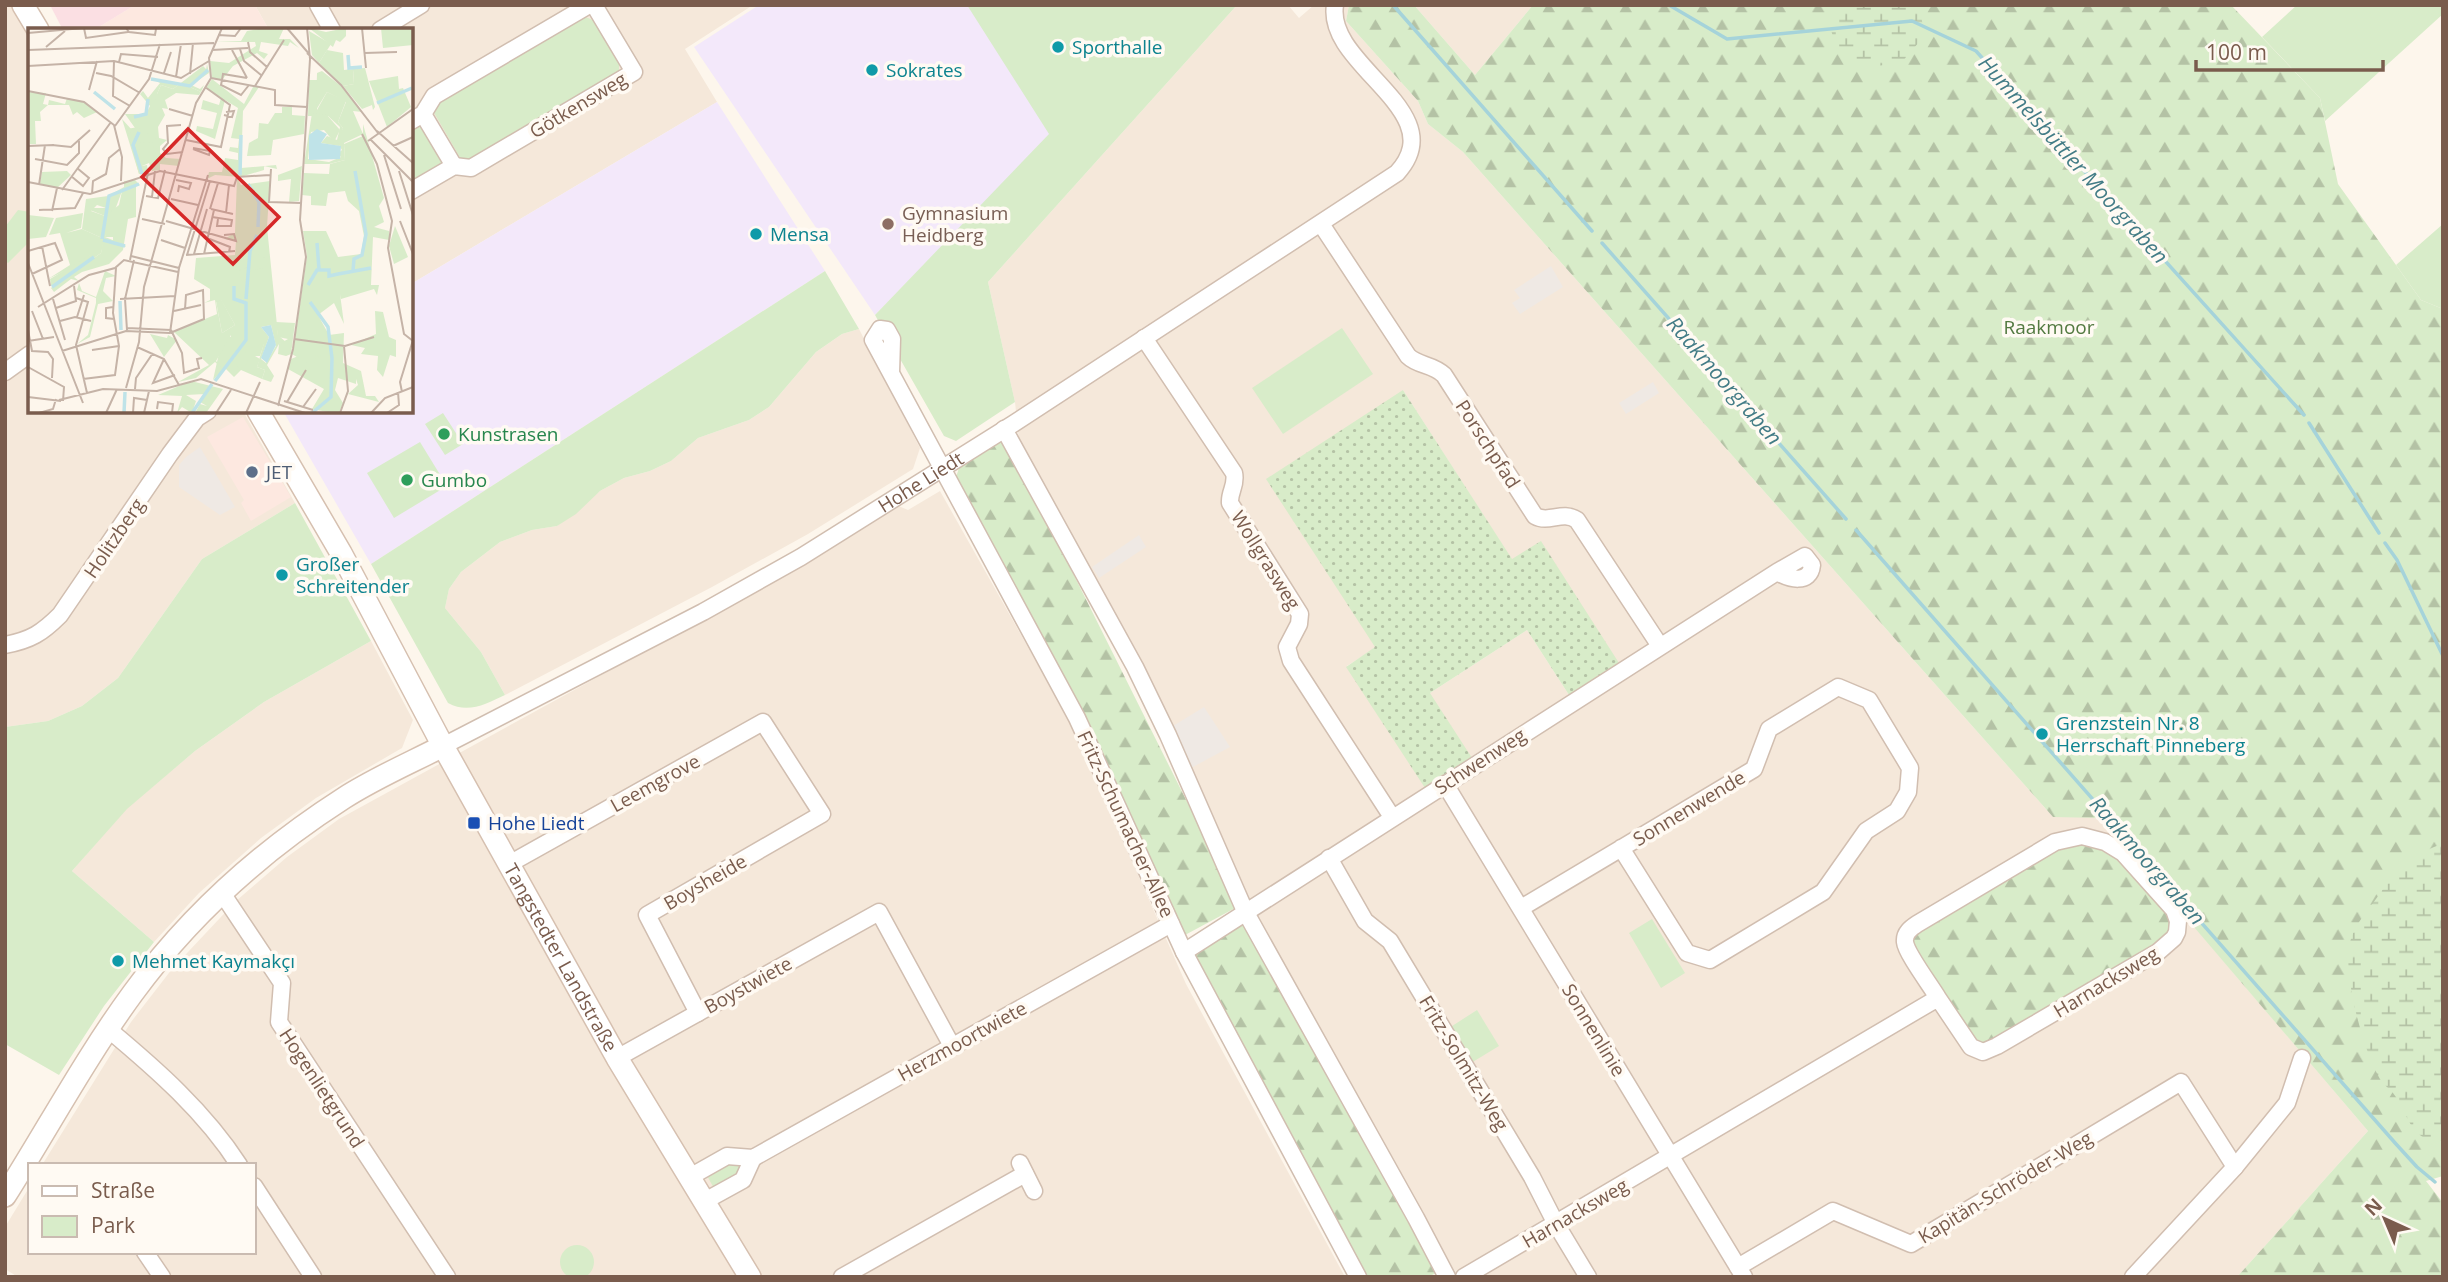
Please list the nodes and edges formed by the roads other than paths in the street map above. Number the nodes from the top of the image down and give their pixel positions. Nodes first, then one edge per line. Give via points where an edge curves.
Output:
1 (23, 5) edge
2 (318, 5) edge
3 (421, 5) edge
4 (591, 5) edge
5 (1335, 5) edge
6 (37, 28) edge
7 (331, 28) edge
8 (383, 28) edge
9 (417, 117) edge
10 (454, 166) junction
11 (413, 190) edge
12 (1321, 224) junction
13 (1144, 338) junction
14 (28, 355) edge
15 (5, 372) edge
16 (891, 373) dead end
17 (205, 413) edge
18 (259, 413) edge
19 (1004, 429) junction
20 (942, 468) junction
21 (1777, 572) dead end
22 (5, 645) edge
23 (1660, 646) junction
24 (763, 722) joint
25 (443, 746) junction
26 (1445, 784) junction
27 (1392, 817) junction
28 (1622, 848) junction
29 (1329, 858) junction
30 (509, 864) junction
31 (222, 892) junction
32 (1521, 908) junction
33 (1245, 911) junction
34 (1171, 924) junction
35 (1184, 952) junction
36 (1938, 998) junction
37 (698, 1013) junction
38 (107, 1029) junction
39 (952, 1046) junction
40 (617, 1058) junction
41 (2302, 1058) dead end
42 (1670, 1157) junction
43 (752, 1158) junction
44 (37, 1160) edge
45 (238, 1163) edge
46 (2235, 1167) junction
47 (28, 1170) edge
48 (688, 1178) junction
49 (256, 1189) edge
50 (1034, 1191) dead end
51 (5, 1196) edge
52 (703, 1202) junction
53 (1556, 1224) junction
54 (146, 1254) edge
55 (1741, 1272) edge
56 (162, 1277) edge
57 (313, 1277) edge
58 (447, 1277) edge
59 (750, 1277) edge
60 (842, 1277) edge
61 (1359, 1277) edge
62 (1447, 1277) edge
63 (1465, 1277) edge
64 (1588, 1277) edge
65 (2133, 1277) edge

1 - 6 street
2 - 7 street
3 - 8 street
4 - 9 street, Götkensweg via 434,96
4 - 10 street, Götkensweg via 634,72 471,168
5 - 12 street, Hohe Liedt via 1333,16 1346,45 1402,110 1413,136 1411,151 1397,173
9 - 10 street, Götkensweg
10 - 11 street, Götkensweg
12 - 13 street, Hohe Liedt
12 - 23 street, Porschpfad via 1408,356 1444,375 1535,516 1546,520 1565,515 1577,520
13 - 19 street, Hohe Liedt
13 - 27 street, Wollgrasweg via 1234,474 1230,503 1300,614 1287,647 1291,661
14 - 15 street
16 - 20 street, Fritz-Schumacher-Allee
17 - 22 street, Holitzberg via 170,454 61,615 43,632
18 - 25 street, Tangstedter Landstraße via 341,553
19 - 20 street, Hohe Liedt
19 - 33 street via 1135,667
20 - 25 street, Hohe Liedt via 703,612
20 - 34 street, Fritz-Schumacher-Allee via 1077,718
21 - 23 street, Schwenweg
23 - 26 street, Schwenweg
24 - 30 street, Leemgrove
24 - 37 street, Boysheide via 822,814 647,915
25 - 30 street, Tangstedter Landstraße
25 - 31 street, Hohe Liedt via 346,797 281,842
26 - 27 street, Schwenweg
26 - 32 street, Sonnenlinie
27 - 29 street, Schwenweg
28 - 28 street, Sonnenwende via 1754,769 1769,729 1838,687 1869,699 1910,768 1908,792 1897,811 1866,831 1823,892 1710,960 1687,953
28 - 32 street, Sonnenwende
29 - 33 street, Schwenweg
29 - 53 street, Fritz-Solmitz-Weg via 1365,921 1390,941
30 - 40 street, Tangstedter Landstraße
31 - 38 street, Hohe Liedt via 164,954
31 - 58 street, Hogenlietgrund via 282,982 279,1022
32 - 42 street, Sonnenlinie
33 - 35 street, Schwenweg
33 - 62 street
34 - 35 street, Fritz-Schumacher-Allee
34 - 39 street, Herzmoortwiete
35 - 61 street, Fritz-Schumacher-Allee
36 - 36 street, Harnacksweg via 1971,1047 1988,1051 2158,951 2177,932 2176,914 2114,846 2082,836 2055,842 1906,933 1908,950
36 - 42 street, Harnacksweg
37 - 39 street, Boystwiete via 878,912
37 - 40 street, Boystwiete
38 - 44 street, Hohe Liedt
38 - 45 street via 150,1064 222,1139
39 - 43 street, Herzmoortwiete
40 - 48 street, Tangstedter Landstraße
41 - 46 street via 2287,1103
42 - 53 street, Harnacksweg
42 - 55 street, Sonnenlinie
43 - 48 street, Herzmoortwiete via 727,1156
43 - 52 street, Herzmoortwiete via 743,1180
46 - 55 street, Kapitän-Schröder-Weg via 2181,1082 1910,1244 1833,1211
46 - 65 street
47 - 51 street, Hohe Liedt
48 - 52 street, Tangstedter Landstraße
49 - 57 street
50 - 60 street via 1023,1168
52 - 59 street, Tangstedter Landstraße
53 - 63 street, Harnacksweg
53 - 64 street, Fritz-Solmitz-Weg
54 - 56 street

